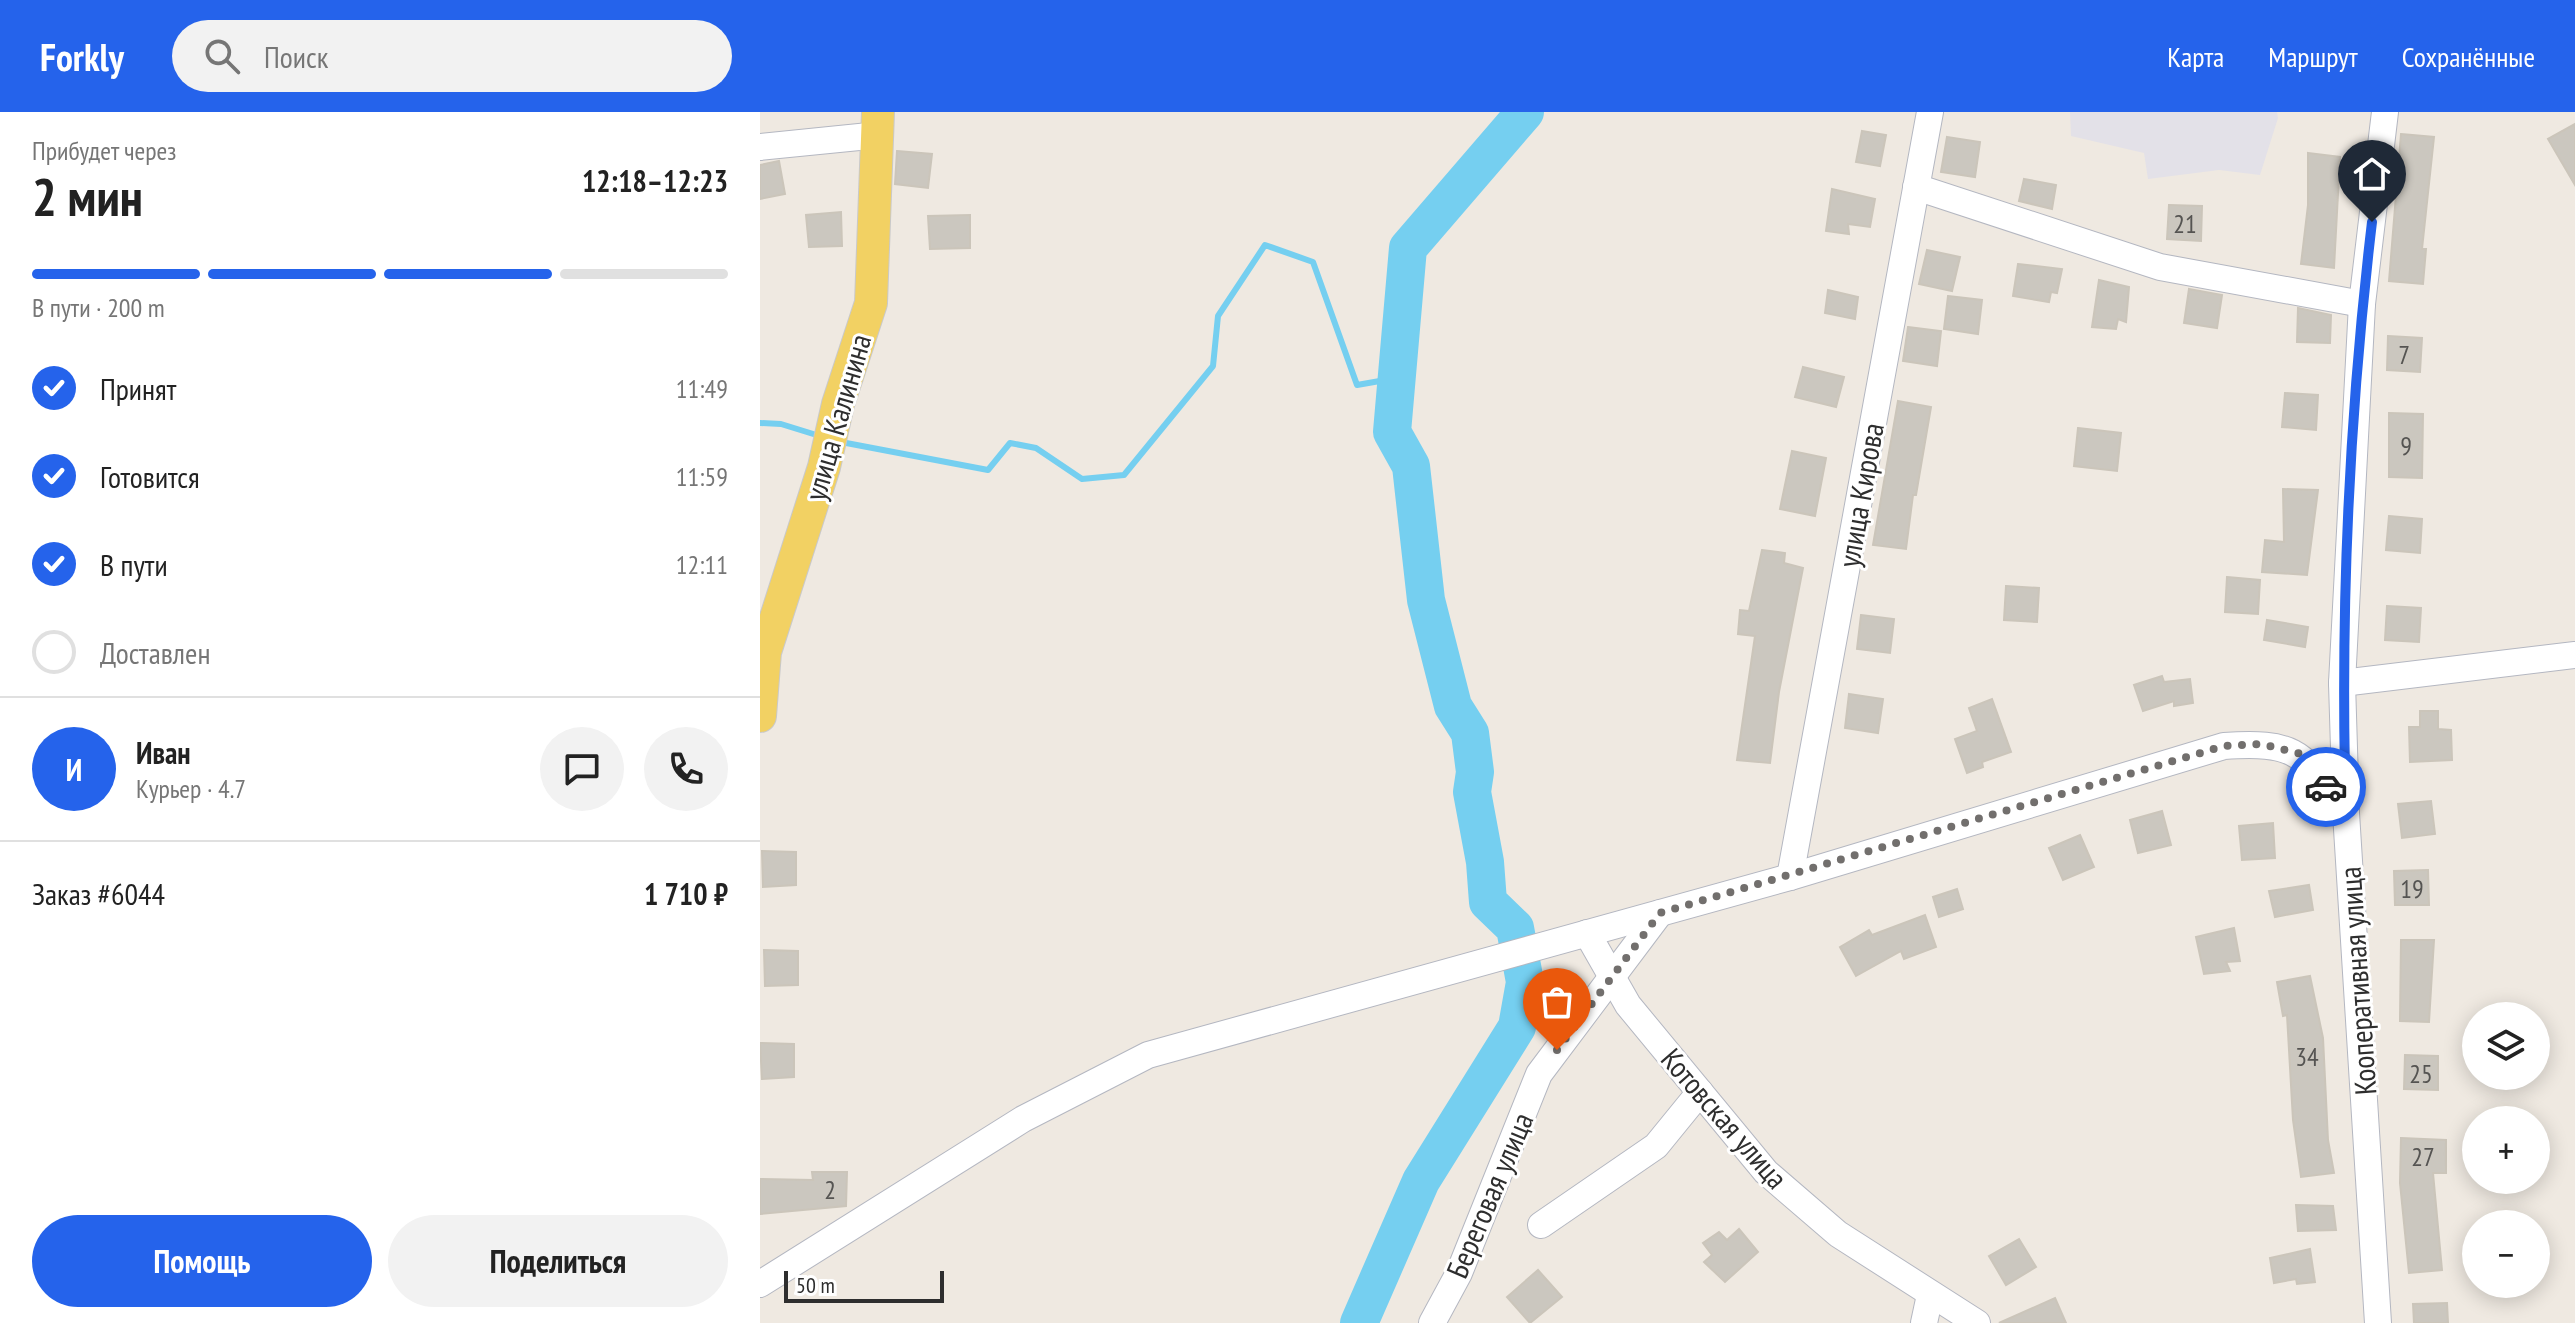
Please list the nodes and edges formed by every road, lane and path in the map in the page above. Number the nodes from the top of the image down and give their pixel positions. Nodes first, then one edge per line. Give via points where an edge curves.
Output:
1 (1930, 112) edge
2 (2385, 112) edge
3 (879, 124) edge
4 (760, 147) edge
5 (1916, 187) junction
6 (2362, 304) junction
7 (2575, 655) edge
8 (2342, 683) junction
9 (760, 716) edge
10 (2346, 813) junction
11 (1790, 877) junction
12 (1660, 913) junction
13 (1582, 935) junction
14 (1612, 978) junction
15 (1700, 1092) junction
16 (1541, 1225) dead end
17 (760, 1284) edge
18 (1930, 1295) junction
19 (1432, 1323) edge
20 (1924, 1323) edge
21 (1977, 1323) edge
22 (2378, 1323) edge

1 - 5 street, улица Кирова
2 - 6 street, Кооперативная улица
3 - 4 street
3 - 9 main road, улица Калинина via 871,303 765,652
5 - 6 street via 2160,267
5 - 11 street, улица Кирова
6 - 8 street, Кооперативная улица
7 - 8 street
8 - 10 street, Кооперативная улица
10 - 11 street via 2301,754 2261,744 2224,746
10 - 22 street, Кооперативная улица
11 - 12 street
12 - 13 street
12 - 14 street, Береговая улица
13 - 14 street, Котовская улица
13 - 17 street via 1148,1055 1023,1119
14 - 15 street, Котовская улица
14 - 19 street, Береговая улица via 1539,1074 1459,1273
15 - 16 street via 1656,1146
15 - 18 street, Котовская улица via 1766,1172 1838,1234
18 - 20 street
18 - 21 street, Котовская улица

